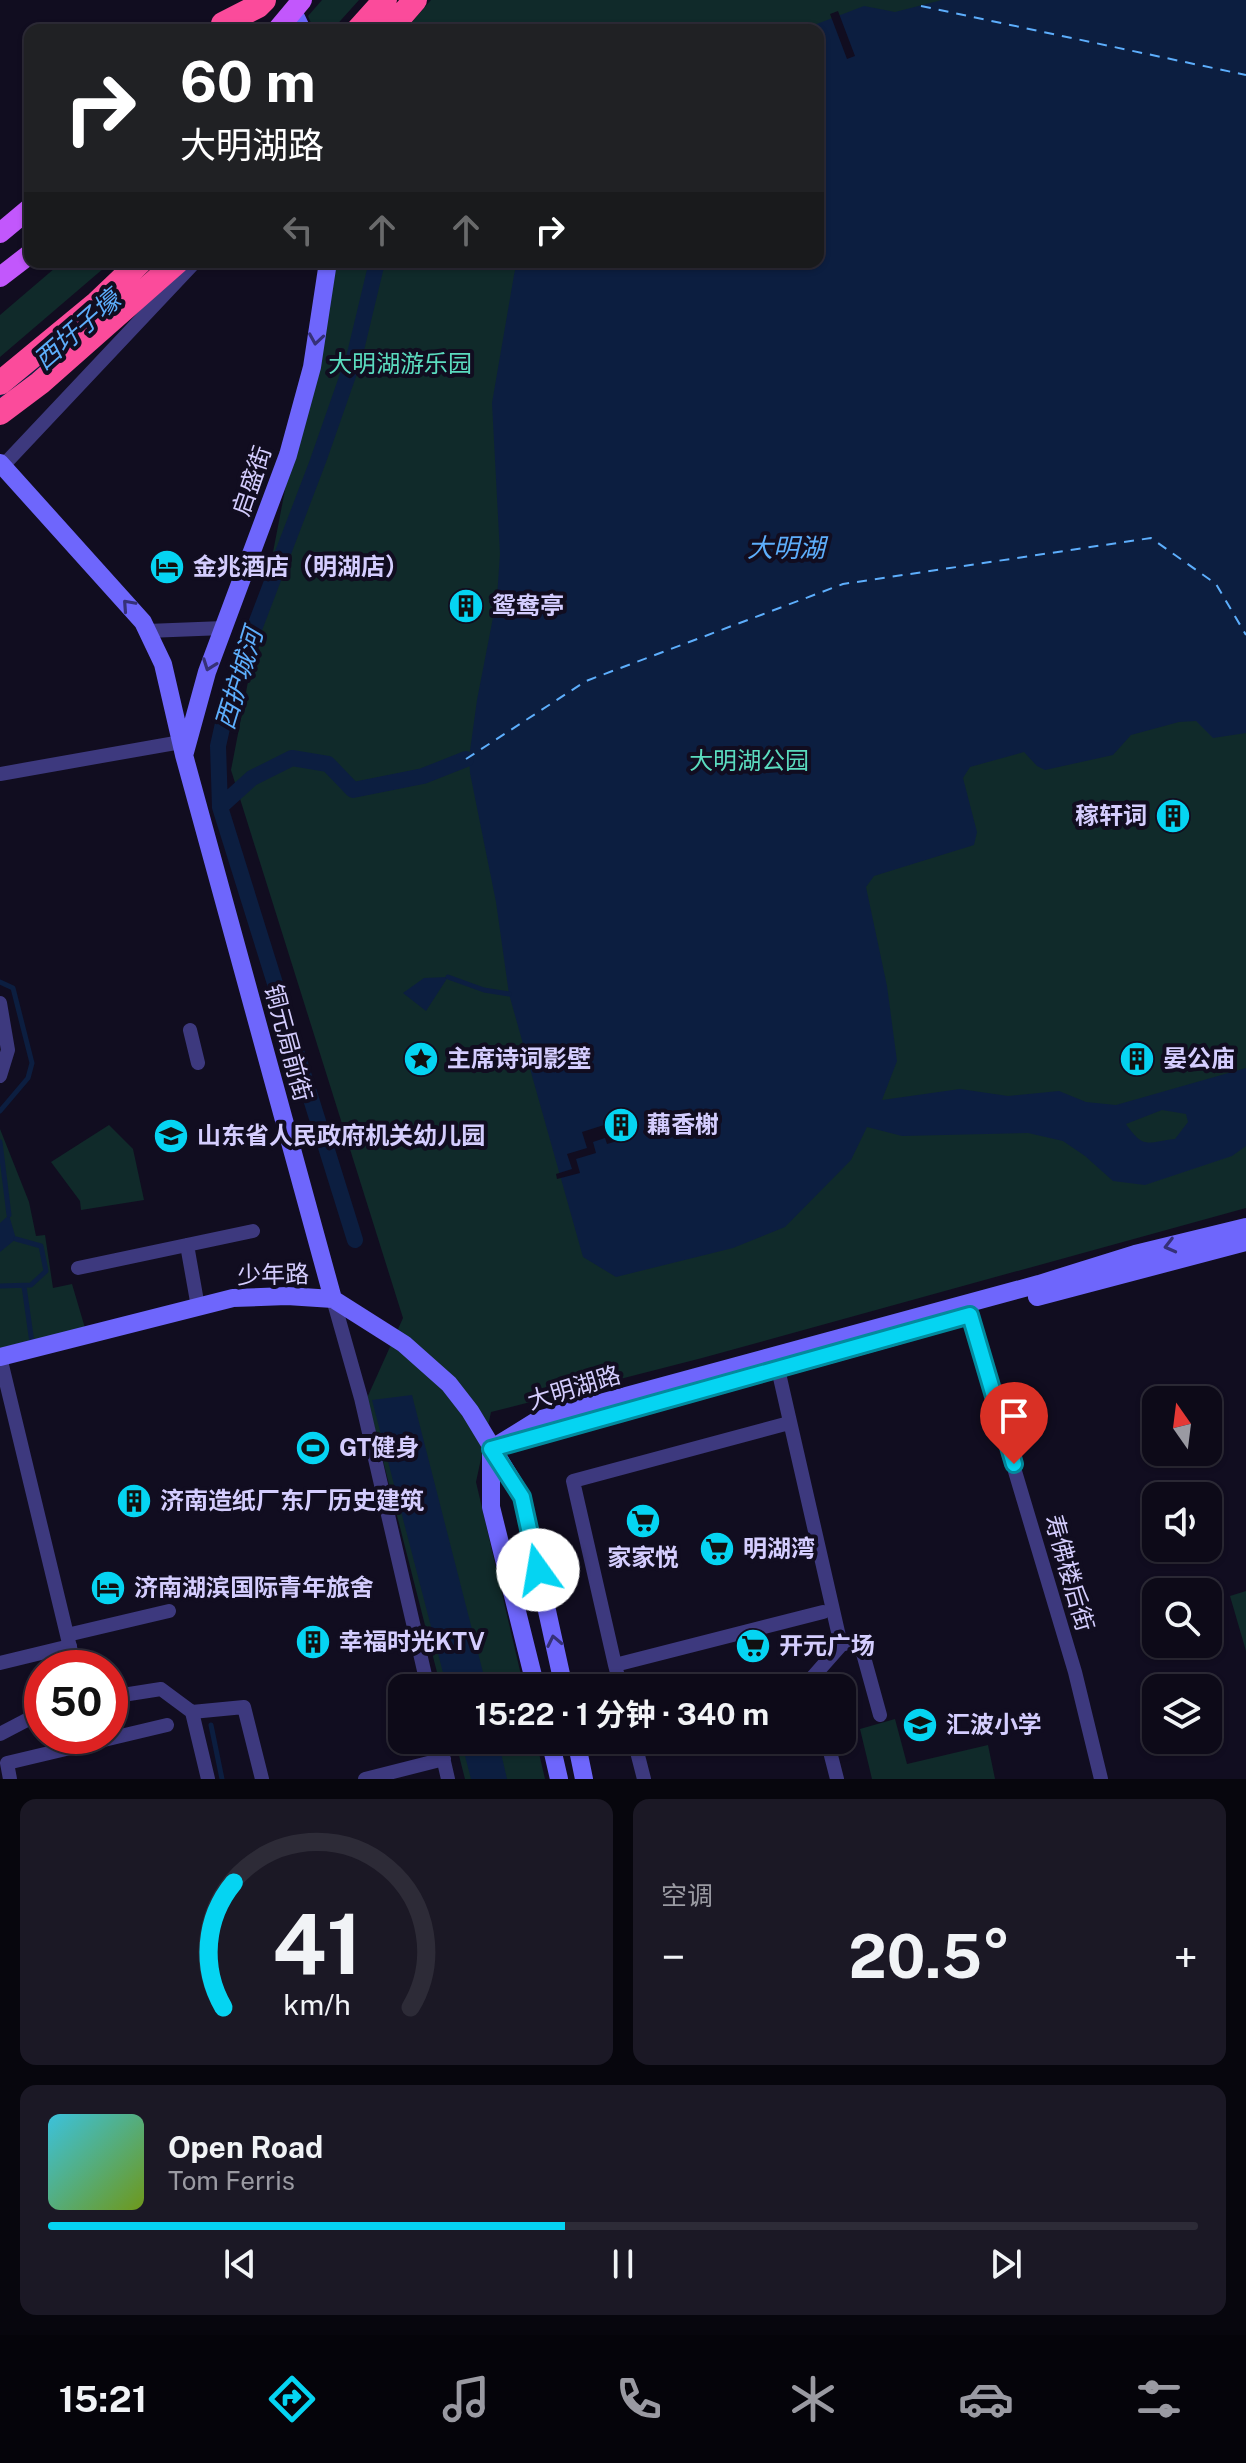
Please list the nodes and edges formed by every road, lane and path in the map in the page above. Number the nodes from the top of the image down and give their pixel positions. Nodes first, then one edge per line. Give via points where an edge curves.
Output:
1 (245, 0) edge
2 (264, 0) edge
3 (385, 0) edge
4 (415, 0) edge
5 (297, 6) edge
6 (223, 24) edge
7 (225, 24) edge
8 (282, 24) edge
9 (363, 24) edge
10 (394, 24) edge
11 (24, 213) edge
12 (0, 233) edge
13 (24, 259) edge
14 (134, 268) edge
15 (170, 268) edge
16 (189, 268) edge
17 (327, 268) edge
18 (0, 277) edge
19 (0, 383) edge
20 (0, 413) edge
21 (1, 466) edge
22 (224, 628) junction
23 (147, 631) junction
24 (182, 748) junction
25 (0, 774) edge
26 (0, 1003) edge
27 (190, 1030) dead end
28 (198, 1063) dead end
29 (0, 1076) edge
30 (1246, 1227) edge
31 (253, 1231) dead end
32 (1246, 1242) edge
33 (187, 1245) junction
34 (78, 1268) dead end
35 (333, 1299) junction
36 (198, 1307) junction
37 (968, 1309) junction
38 (0, 1357) edge
39 (778, 1369) junction
40 (789, 1423) junction
41 (491, 1449) junction
42 (169, 1611) dead end
43 (823, 1612) dead end
44 (68, 1640) junction
45 (841, 1645) junction
46 (70, 1650) edge
47 (0, 1663) edge
48 (615, 1665) junction
49 (425, 1674) edge
50 (533, 1674) edge
51 (561, 1674) edge
52 (617, 1674) edge
53 (815, 1674) edge
54 (128, 1694) edge
55 (192, 1712) junction
56 (880, 1715) dead end
57 (24, 1721) edge
58 (167, 1725) dead end
59 (0, 1734) edge
60 (443, 1754) edge
61 (553, 1754) edge
62 (579, 1754) edge
63 (638, 1754) edge
64 (831, 1754) edge
65 (444, 1759) junction
66 (10, 1779) edge
67 (208, 1779) edge
68 (262, 1779) edge
69 (365, 1779) edge
70 (448, 1779) edge
71 (559, 1779) edge
72 (584, 1779) edge
73 (644, 1779) edge
74 (837, 1779) edge
75 (1101, 1779) edge

1 - 6 main road
2 - 7 highway
3 - 9 highway
4 - 10 highway
5 - 8 main road
11 - 12 main road
13 - 18 main road
14 - 19 highway
15 - 20 highway
16 - 21 street
17 -> 22 main road, 启盛街 via 312,367 288,455
23 -> 21 main road, 铜元局前街
22 - 23 street
22 -> 24 main road, 启盛街
23 - 24 main road, 铜元局前街 via 163,664
24 - 25 street
24 - 35 main road, 铜元局前街
26 - 29 street via 8,1050
27 - 28 street
30 -> 37 main road, 大明湖路 via 1135,1254
31 - 33 street
32 - 37 main road, 大明湖路
33 - 34 street
33 - 36 street
35 - 36 main road, 少年路 via 246,1298
35 - 41 main road, 少年路 via 404,1344 449,1384
35 - 49 street, 铜元局前街
36 - 38 main road, 少年路
37 - 39 main road, 大明湖路
37 - 41 main road, 大明湖路 via 538,1420
37 - 75 street, 寿佛楼后街 via 1075,1672
38 - 44 street
39 - 40 street
39 - 41 main road, 大明湖路
40 - 45 street
40 - 48 street via 573,1481
41 - 50 main road via 491,1507
51 -> 41 main road, 少年路 via 522,1497
42 - 44 street
43 - 48 street
44 - 46 street
44 - 47 street
45 - 53 street
45 - 56 street via 859,1639
48 - 52 street
54 - 55 street via 161,1689
55 - 67 street
55 - 68 street via 244,1707
57 - 59 street
58 - 66 street via 7,1763
60 - 65 street
61 - 71 main road
62 - 72 main road
63 - 73 street
64 - 74 street
65 - 69 street
65 - 70 street

